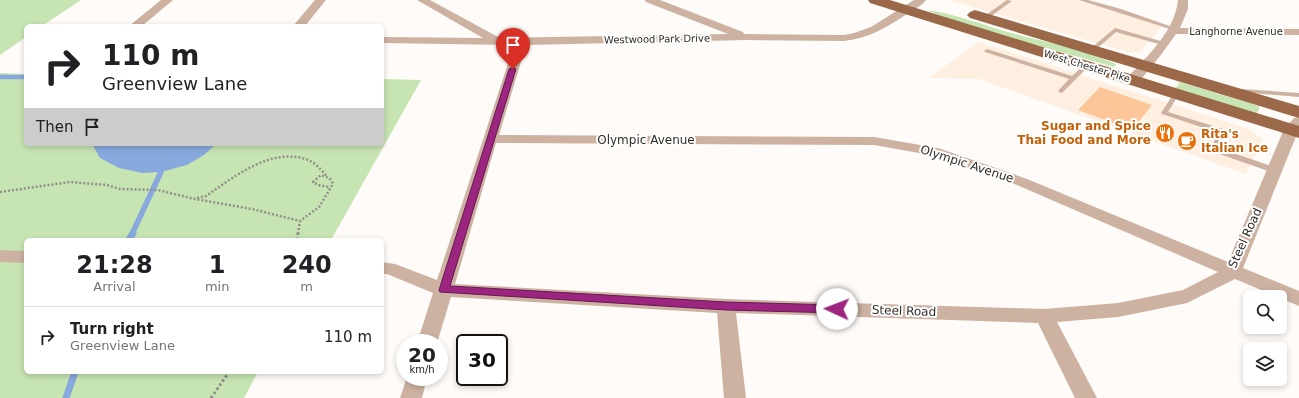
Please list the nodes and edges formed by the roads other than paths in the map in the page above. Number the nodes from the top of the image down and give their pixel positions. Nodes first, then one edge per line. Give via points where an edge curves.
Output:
1 (168, 0) edge
2 (321, 0) edge
3 (422, 0) edge
4 (650, 0) edge
5 (875, 0) edge
6 (1082, 0) edge
7 (1183, 0) edge
8 (925, 1) edge
9 (1009, 1) dead end
10 (906, 10) junction
11 (962, 11) dead end
12 (985, 18) junction
13 (138, 24) edge
14 (301, 24) edge
15 (1174, 30) junction
16 (1299, 32) edge
17 (747, 37) junction
18 (384, 40) edge
19 (521, 41) junction
20 (497, 42) junction
21 (1162, 43) junction
22 (987, 51) dead end
23 (1089, 58) junction
24 (1145, 66) junction
25 (1074, 79) junction
26 (1133, 80) junction
27 (1226, 90) junction
28 (1061, 92) dead end
29 (1176, 94) junction
30 (1299, 95) edge
31 (1299, 112) edge
32 (1296, 127) edge
33 (491, 139) junction
34 (1274, 170) junction
35 (0, 256) edge
36 (24, 257) edge
37 (384, 268) edge
38 (1233, 272) junction
39 (444, 290) junction
40 (1299, 300) edge
41 (726, 306) junction
42 (1044, 316) junction
43 (431, 334) edge
44 (414, 386) edge
45 (411, 398) edge
46 (736, 398) edge
47 (1086, 398) edge

1 - 13 street
2 - 14 street
3 - 20 street
4 - 17 street
5 - 10 highway, West Chester Pike
6 - 15 lane
7 - 15 street via 1181,16
8 - 10 street, Westwood Park Drive
9 - 12 lane
10 - 17 street, Westwood Park Drive via 871,32 855,37
10 - 23 highway, West Chester Pike
11 - 12 highway, West Chester Pike
12 - 23 highway, West Chester Pike
15 - 16 street, Langhorne Avenue
15 - 21 street
17 - 19 street, Westwood Park Drive
18 - 20 street, Westwood Park Drive
19 - 20 street, Westwood Park Drive
19 - 33 street
21 - 23 lane via 1115,30
21 - 24 street
22 - 25 lane
23 - 24 highway, West Chester Pike
23 - 25 lane
23 - 26 highway, West Chester Pike
24 - 26 street
24 - 27 highway, West Chester Pike
25 - 28 lane
26 - 29 highway, West Chester Pike
27 - 30 lane
27 - 31 highway, West Chester Pike
29 - 32 highway, West Chester Pike
29 - 34 lane via 1164,113 1223,132 1214,149
32 - 34 street, Steel Road
33 - 38 street, Olympic Avenue via 874,141 933,151 1022,182
33 - 39 street
34 - 38 street, Steel Road
35 - 36 street
37 - 39 street, Steel Road
38 - 40 street, Olympic Avenue
38 - 42 street, Steel Road via 1187,296 1118,310
39 - 41 street, Steel Road
39 - 43 street
41 - 42 street, Steel Road
41 - 46 street
42 - 47 street
44 - 45 street

